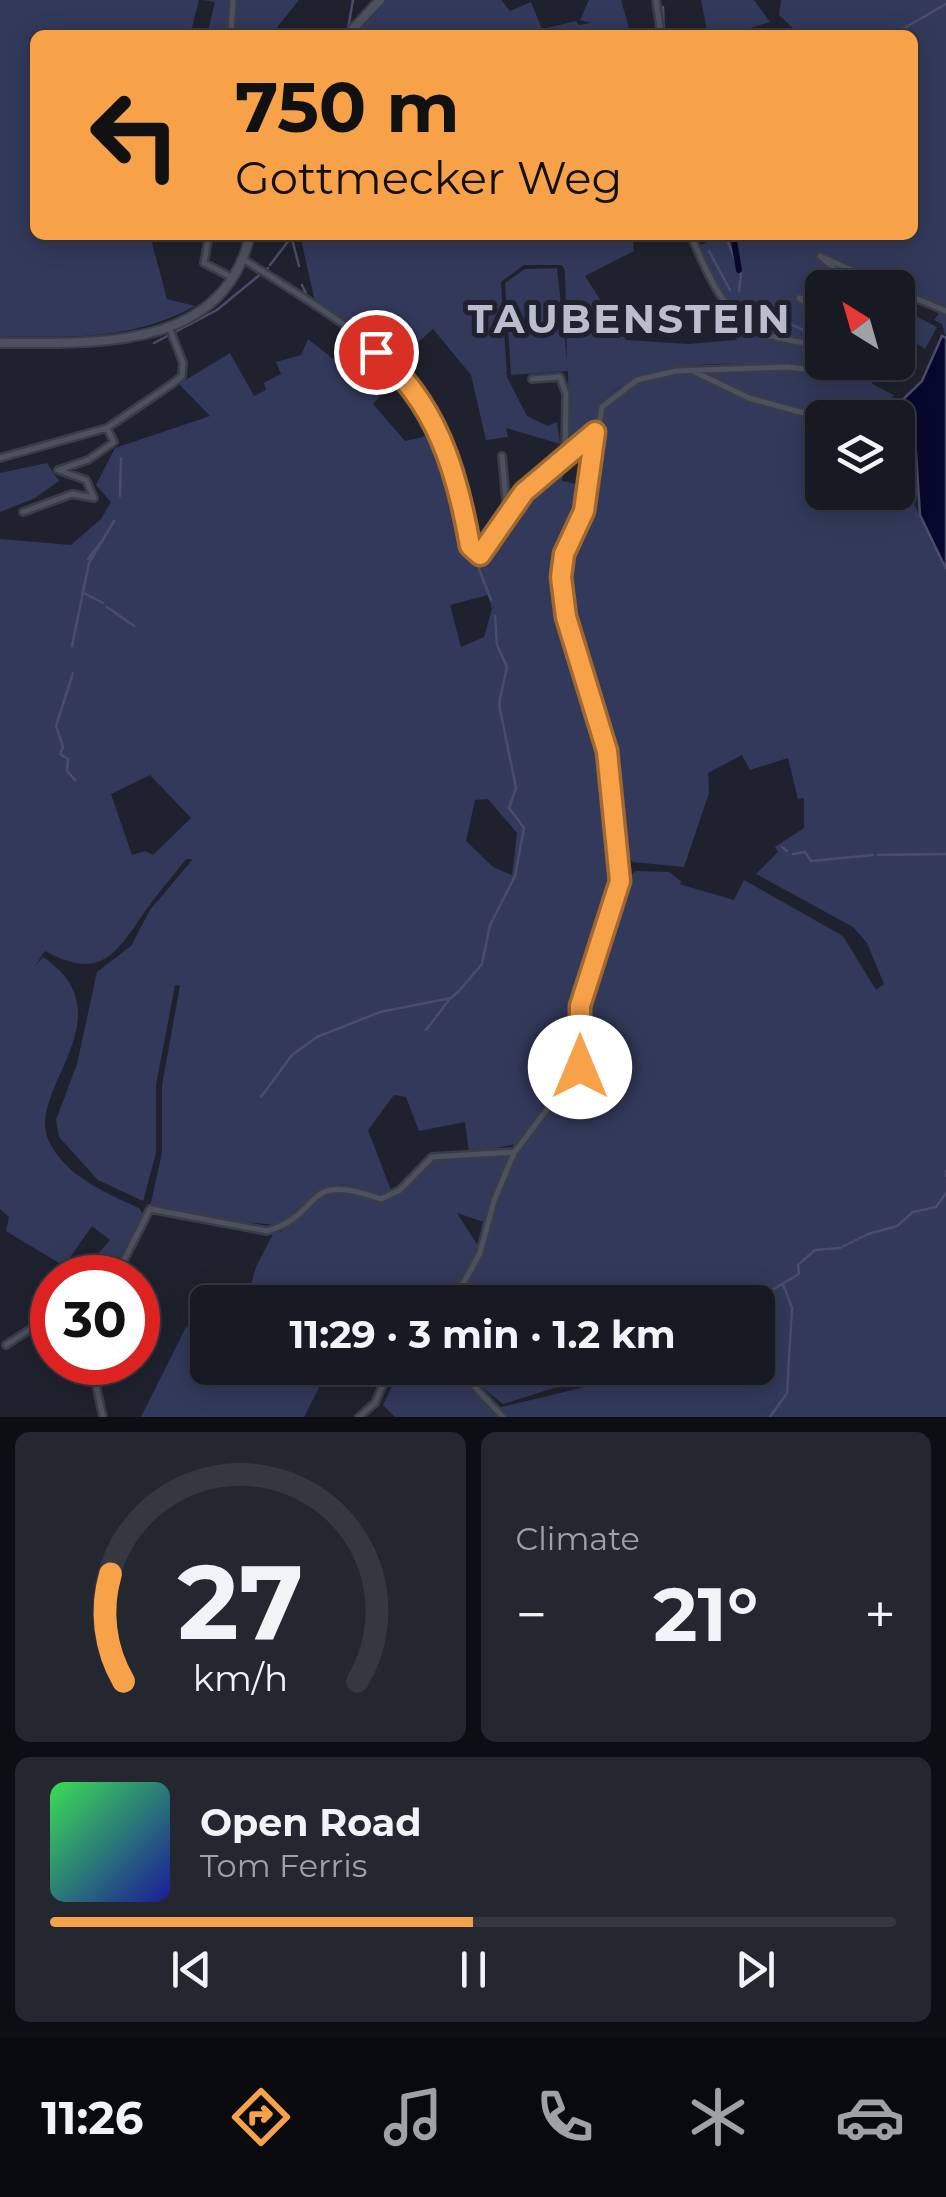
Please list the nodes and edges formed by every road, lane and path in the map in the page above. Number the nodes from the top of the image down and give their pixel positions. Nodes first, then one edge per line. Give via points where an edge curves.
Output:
1 (233, 0) edge
2 (380, 0) edge
3 (656, 0) edge
4 (232, 30) edge
5 (351, 30) edge
6 (660, 30) edge
7 (208, 240) edge
8 (249, 240) edge
9 (692, 240) edge
10 (243, 260) junction
11 (836, 270) edge
12 (851, 270) edge
13 (234, 278) junction
14 (915, 298) edge
15 (708, 305) dead end
16 (946, 311) edge
17 (740, 320) junction
18 (171, 332) junction
19 (805, 342) edge
20 (0, 344) edge
21 (805, 369) edge
22 (694, 371) junction
23 (532, 379) dead end
24 (805, 413) edge
25 (107, 428) junction
26 (595, 432) junction
27 (502, 456) dead end
28 (0, 458) edge
29 (565, 458) junction
30 (507, 511) junction
31 (23, 512) dead end
32 (514, 1152) junction
33 (127, 1255) edge
34 (463, 1285) edge
35 (30, 1329) edge
36 (6, 1345) dead end
37 (96, 1385) edge
38 (383, 1385) edge
39 (473, 1385) edge
40 (104, 1417) edge
41 (360, 1417) edge
42 (502, 1417) edge

1 - 4 street
2 - 5 main road
3 - 6 street
7 - 13 street via 204,263
8 - 10 main road
9 - 17 street
10 - 13 main road
10 - 30 street via 358,338 418,392 442,433 477,554 485,553
11 - 12 street via 820,256
13 - 18 main road
14 - 16 street
15 - 17 street
17 - 19 street via 771,336
18 - 20 main road via 112,342
18 - 25 street via 182,376
21 - 22 street
22 - 24 street via 749,398
22 - 26 street via 654,374 627,385 602,406
23 - 29 street via 560,377
25 - 28 street
25 - 31 street via 114,442 58,470 86,480 94,498 72,494
26 - 29 street
26 - 32 street via 584,511 561,577 566,617 607,751 620,881 580,1006 580,1067
27 - 30 street
29 - 30 street
32 - 33 street via 432,1157 382,1199 351,1188 328,1189 268,1231 150,1209
32 - 34 street via 480,1254
35 - 36 street
37 - 40 street
38 - 41 street
39 - 42 street

